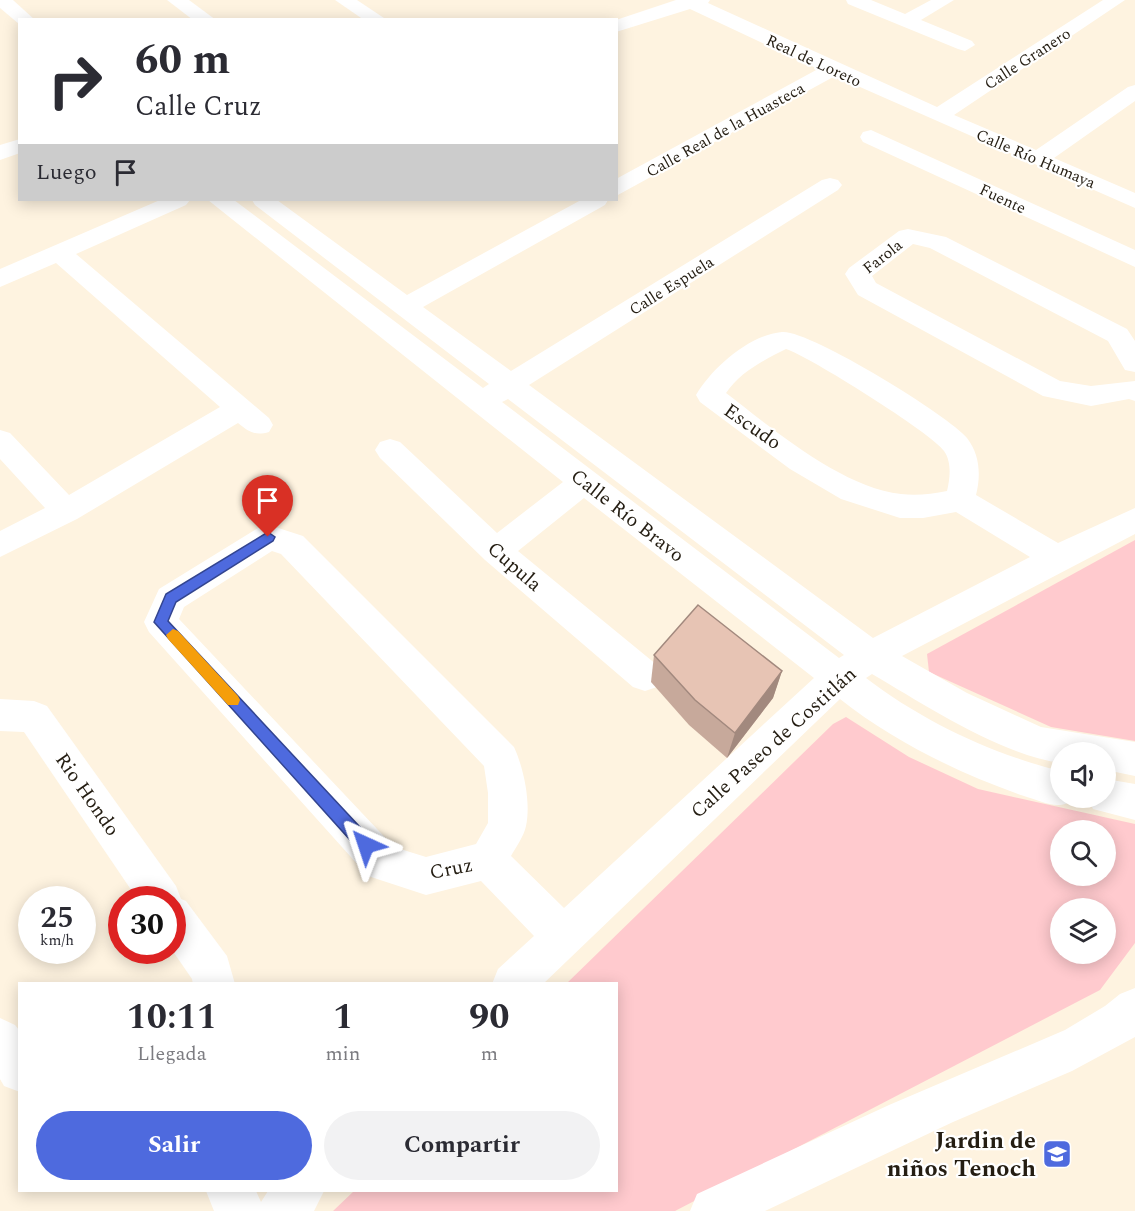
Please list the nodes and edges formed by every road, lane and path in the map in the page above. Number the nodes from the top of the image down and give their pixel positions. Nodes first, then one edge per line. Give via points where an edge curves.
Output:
1 (1, 0) edge
2 (210, 0) edge
3 (344, 0) edge
4 (660, 0) edge
5 (855, 0) edge
6 (945, 0) edge
7 (1116, 0) edge
8 (692, 1) edge
9 (182, 4) edge
10 (24, 18) edge
11 (204, 18) edge
12 (375, 18) edge
13 (602, 18) edge
14 (906, 21) junction
15 (618, 25) edge
16 (965, 45) dead end
17 (833, 69) junction
18 (1135, 91) edge
19 (938, 116) junction
20 (871, 137) dead end
21 (18, 146) edge
22 (0, 153) edge
23 (1038, 159) junction
24 (1071, 173) junction
25 (830, 185) dead end
26 (618, 188) edge
27 (124, 201) edge
28 (176, 201) edge
29 (184, 201) edge
30 (206, 201) edge
31 (222, 201) edge
32 (264, 201) edge
33 (595, 201) edge
34 (1135, 201) edge
35 (1018, 205) junction
36 (58, 252) junction
37 (0, 256) edge
38 (1135, 259) edge
39 (0, 279) edge
40 (406, 306) junction
41 (1134, 379) edge
42 (512, 385) junction
43 (482, 401) junction
44 (0, 440) edge
45 (390, 450) dead end
46 (585, 481) junction
47 (960, 500) junction
48 (66, 511) junction
49 (1135, 520) edge
50 (0, 545) edge
51 (496, 551) junction
52 (1057, 558) junction
53 (871, 656) junction
54 (645, 676) dead end
55 (838, 678) junction
56 (0, 715) edge
57 (1050, 745) edge
58 (1116, 756) edge
59 (1135, 759) edge
60 (1050, 786) edge
61 (1116, 798) edge
62 (1135, 802) edge
63 (488, 860) junction
64 (152, 886) edge
65 (186, 935) edge
66 (563, 936) junction
67 (214, 982) edge
68 (515, 982) edge
69 (1135, 1009) edge
70 (0, 1040) edge
71 (18, 1067) edge
72 (230, 1192) edge
73 (301, 1192) edge
74 (241, 1211) edge
75 (281, 1211) edge
76 (714, 1211) edge

1 - 10 street
2 - 9 street
3 - 12 street
4 - 13 street
5 - 14 street
6 - 14 street
7 - 19 street, Calle Granero
8 - 15 street
8 - 17 street, Real de Loreto
9 - 11 street
14 - 16 street
17 - 19 street, Real de Loreto
17 - 26 street, Calle Real de la Huasteca
18 - 23 street
19 - 23 street, Calle Río Humaya
20 - 35 street, Fuente
21 - 22 street
23 - 24 street, Calle Río Humaya
24 - 34 street, Calle Río Humaya
24 - 35 street
25 - 42 street, Calle Espuela
27 - 37 street
28 - 36 street
29 - 30 street
31 - 43 street, Calle Río Bravo
32 - 40 street, Calle Río Bravo
33 - 40 street
35 - 38 street, Fuente
36 - 39 street
36 - 48 street via 249,417
40 - 42 street, Calle Río Bravo
41 - 41 street, Farola via 1091,396 1053,388 867,289 858,274 908,236 937,242 1118,335
42 - 43 street, Calle Espuela
42 - 53 street, Calle Río Bravo
43 - 46 street, Calle Río Bravo
44 - 48 street
45 - 51 street, Cupula
46 - 51 street
46 - 55 street, Calle Río Bravo
47 - 47 street, Escudo via 900,506 861,495 834,483 710,395 724,375 755,353 784,340 800,344 929,422 957,444 967,476
47 - 52 street
48 - 50 street
49 - 52 street, Calle Paseo de Costitlán
51 - 54 street, Cupula
52 - 53 street, Calle Paseo de Costitlán
53 - 55 street, Calle Paseo de Costitlán
53 - 57 street, Calle Río Bravo via 955,704 1037,743
55 - 60 street, Calle Río Bravo via 870,702 940,741 1032,783
55 - 66 street, Calle Paseo de Costitlán
56 - 64 street, Rio Hondo via 34,717
58 - 59 street
61 - 62 street
63 - 63 street, Cruz via 507,826 501,759 292,545 268,537 171,598 161,622 382,862 426,876
63 - 66 street, Cruz
65 - 67 street via 212,971
66 - 68 street, Calle Paseo de Costitlán
69 - 76 street via 1122,1022 1085,1041 858,1141
70 - 71 street
72 - 74 street
73 - 75 street

